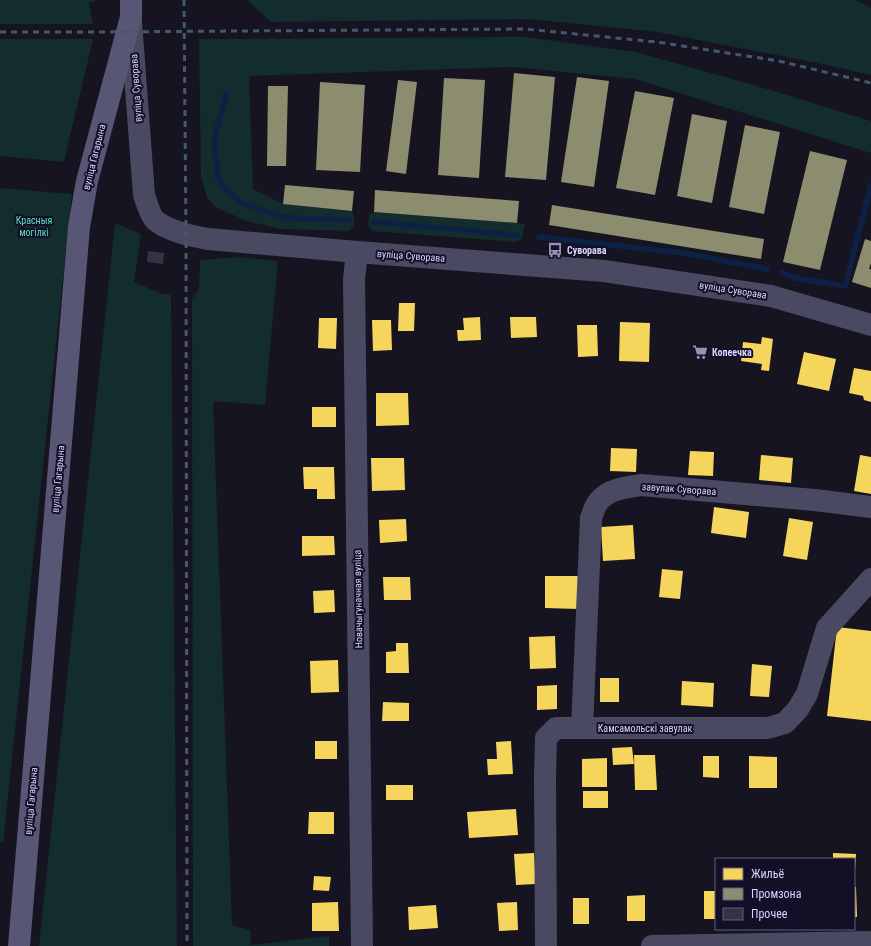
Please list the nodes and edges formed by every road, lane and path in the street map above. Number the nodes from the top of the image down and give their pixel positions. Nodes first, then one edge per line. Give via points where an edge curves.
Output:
1 (129, 6) edge
2 (357, 252) junction
3 (871, 325) edge
4 (871, 507) edge
5 (871, 579) edge
6 (582, 728) junction
7 (871, 942) edge
8 (19, 946) edge
9 (362, 946) edge
10 (546, 946) edge
11 (652, 946) edge

1 - 2 street, вуліца Суворава via 144,195 154,220 186,235 208,240
1 - 8 main road, вуліца Гагарына via 87,181 79,227
2 - 3 street, вуліца Суворава via 604,271 771,296
2 - 9 street, Новачыгуначная вуліца via 354,279
4 - 6 street, завулак Суворава via 641,485 610,492 599,501 591,518
5 - 6 street, Камсамольскі завулак via 827,628 807,694 785,723 768,728
6 - 10 street, Камсамольскі завулак via 556,728 546,738
7 - 11 street

